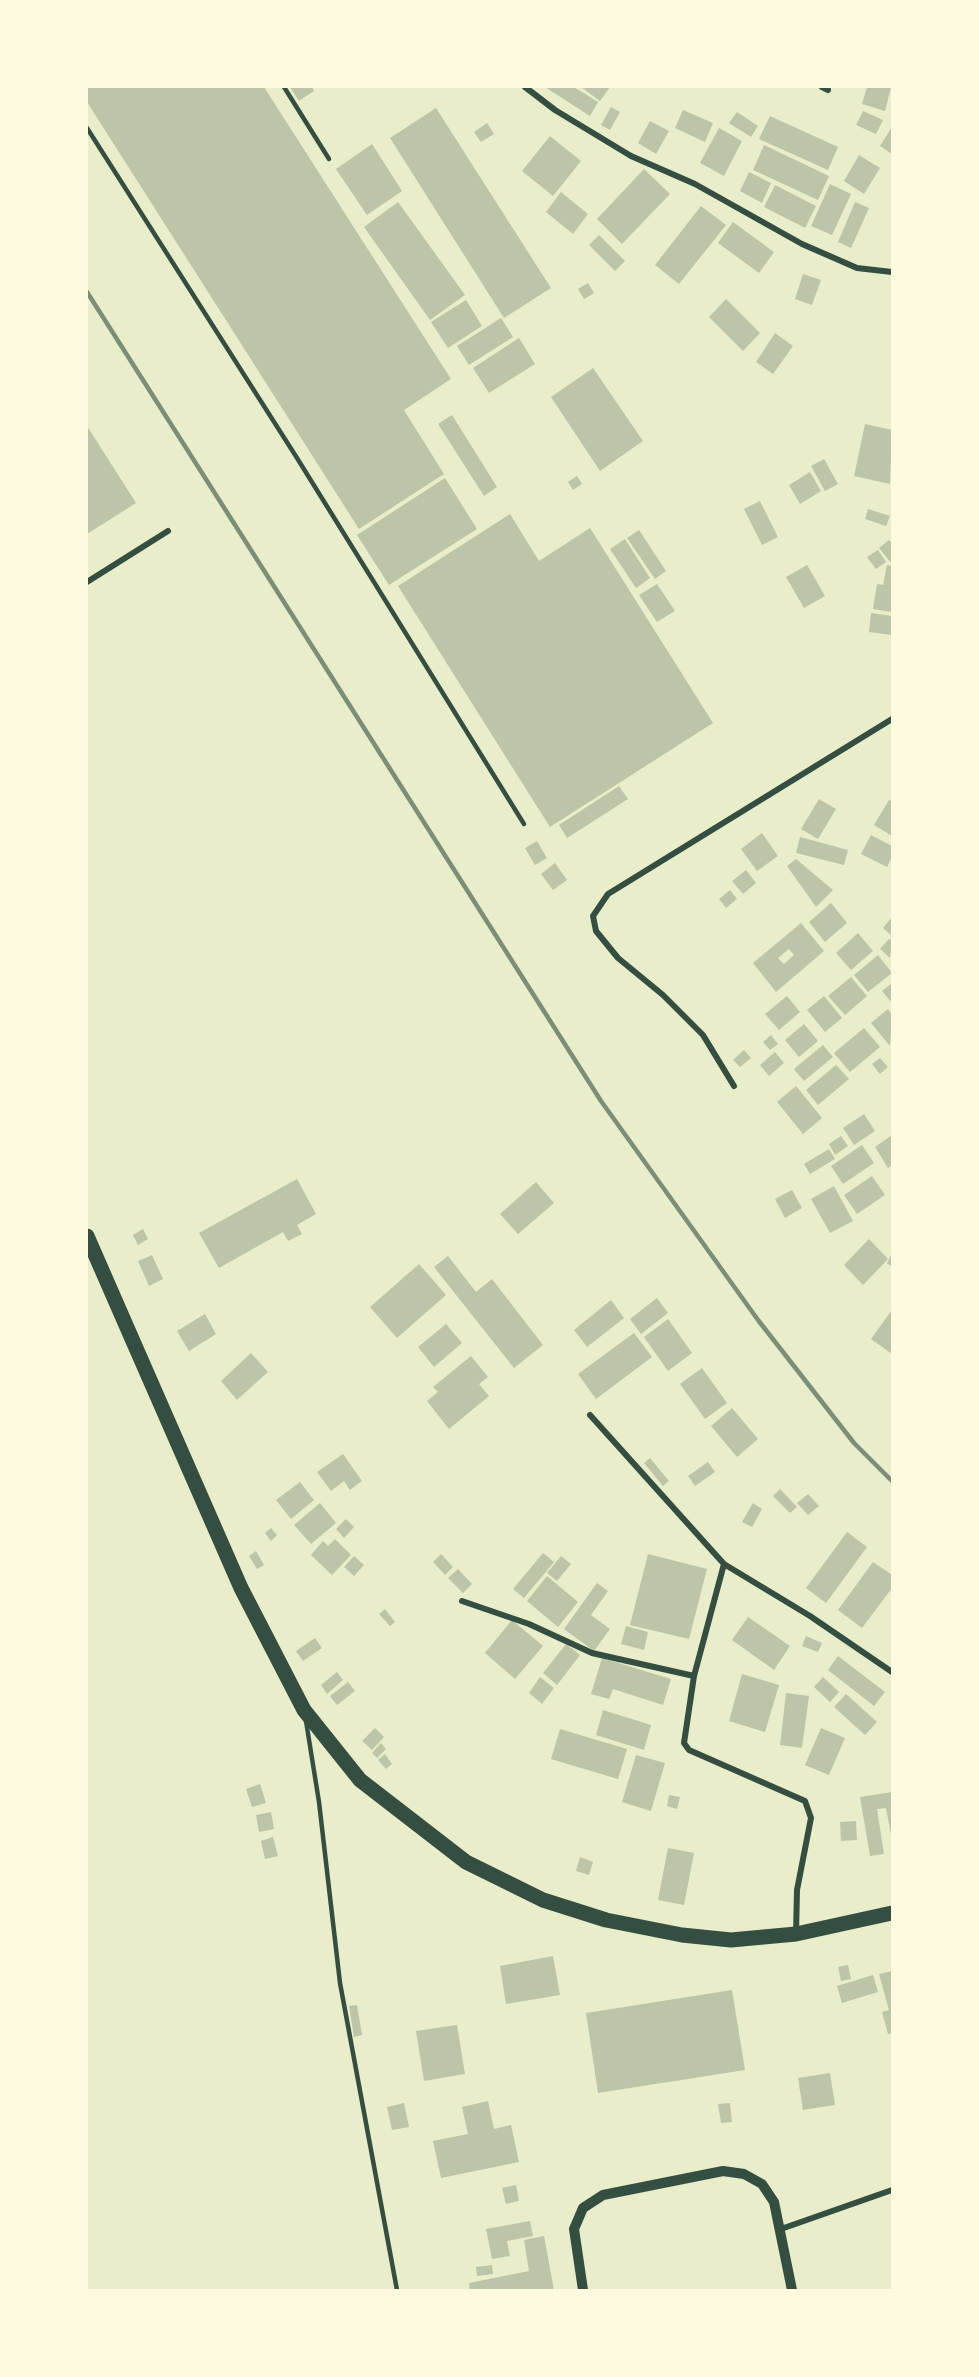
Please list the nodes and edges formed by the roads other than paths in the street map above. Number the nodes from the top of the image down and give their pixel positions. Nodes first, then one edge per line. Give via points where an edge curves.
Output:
1 (284, 87) edge
2 (525, 87) edge
3 (87, 128) edge
4 (329, 159) dead end
5 (892, 272) edge
6 (168, 531) dead end
7 (87, 582) edge
8 (892, 719) edge
9 (524, 824) dead end
10 (734, 1086) dead end
11 (87, 1236) edge
12 (590, 1415) dead end
13 (724, 1564) junction
14 (462, 1601) dead end
15 (892, 1672) edge
16 (694, 1676) junction
17 (304, 1710) junction
18 (892, 1913) edge
19 (796, 1934) junction
20 (892, 2190) edge
21 (781, 2229) junction
22 (397, 2290) edge
23 (583, 2290) edge
24 (792, 2290) edge

1 - 4 lane
2 - 5 street via 631,156 695,184 802,244 857,268
3 - 9 lane
6 - 7 street
8 - 10 street via 608,894 593,916 596,931 618,958 703,1035
11 - 17 main road via 227,1557
12 - 13 street
13 - 15 street
13 - 16 street
14 - 16 street via 529,1624 592,1653
16 - 19 street via 684,1743 689,1750 785,1791 805,1801 809,1809 811,1818 797,1890
17 - 19 main road via 360,1780 466,1862 543,1900 606,1920 682,1935 731,1940
17 - 22 lane via 340,1983
18 - 19 main road
20 - 21 street
21 - 23 street via 774,2202 762,2184 744,2174 723,2171 603,2195 583,2208 574,2229
21 - 24 street

